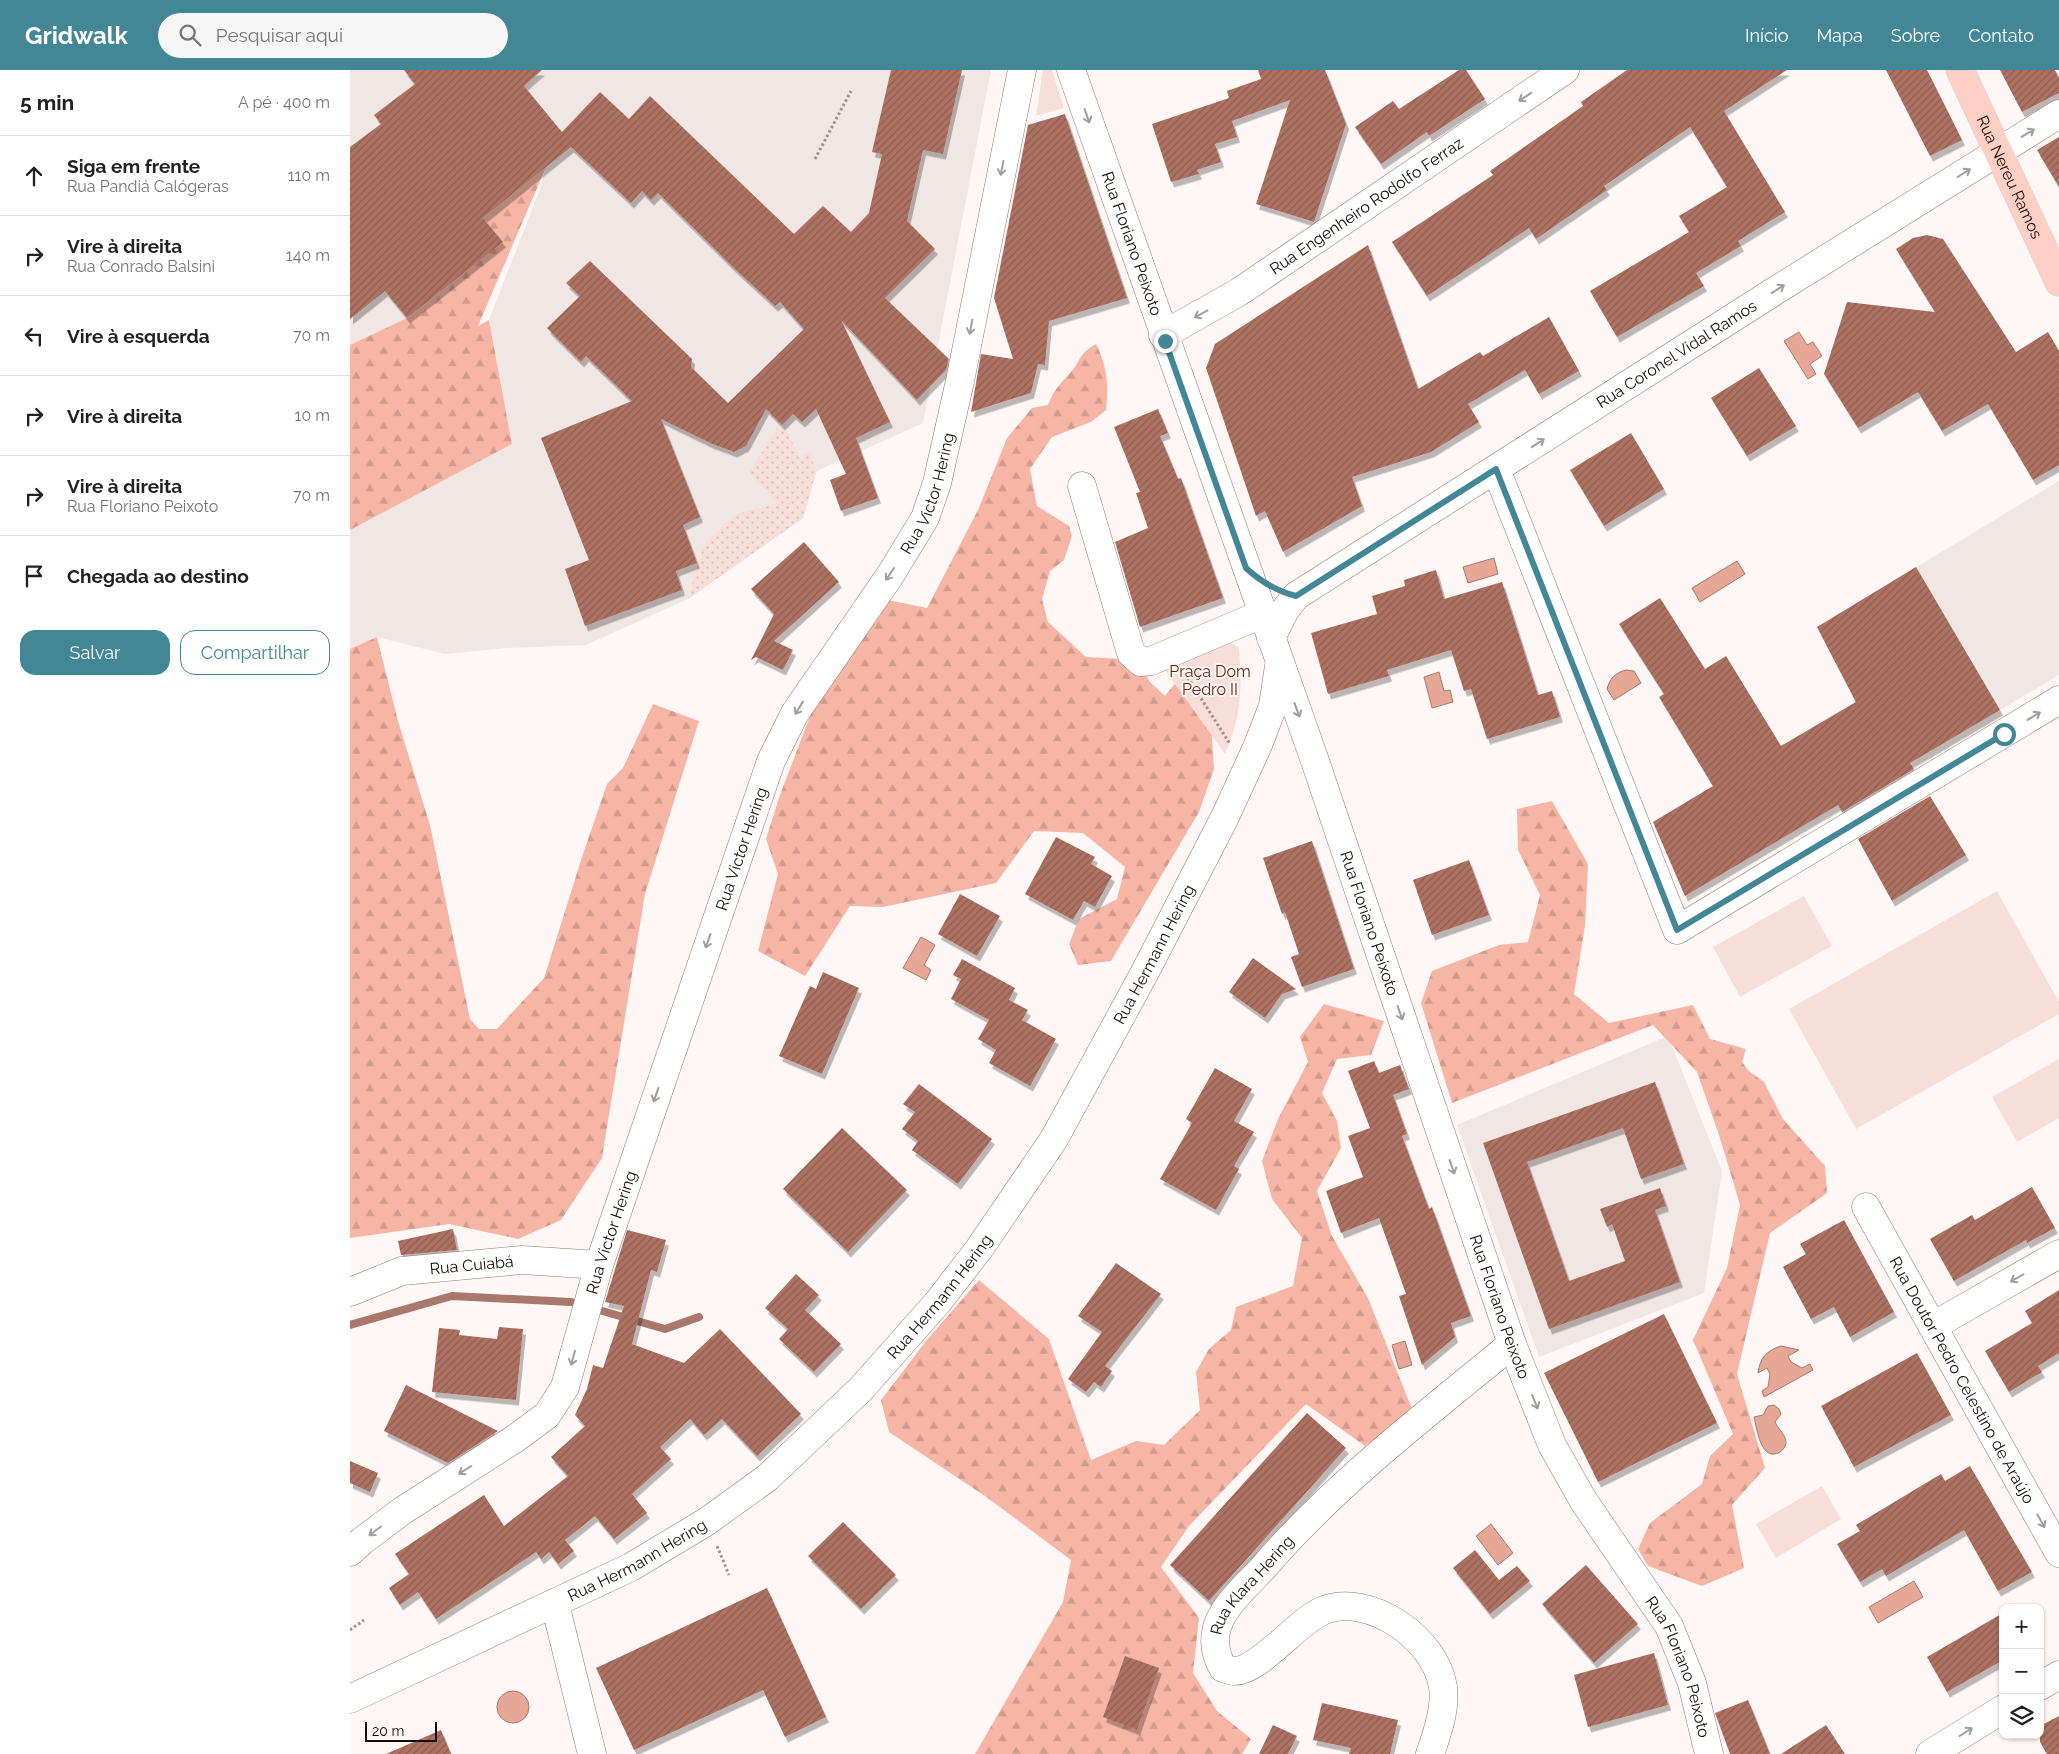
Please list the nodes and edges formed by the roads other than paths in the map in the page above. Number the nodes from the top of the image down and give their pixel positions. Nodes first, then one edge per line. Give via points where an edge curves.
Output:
1 (1022, 70) edge
2 (1071, 70) edge
3 (1565, 70) edge
4 (1960, 70) edge
5 (2059, 114) edge
6 (1998, 151) junction
7 (2059, 282) edge
8 (1163, 335) junction
9 (1496, 469) junction
10 (1082, 486) dead end
11 (1246, 568) junction
12 (1296, 596) junction
13 (1262, 614) junction
14 (1271, 638) junction
15 (1280, 664) junction
16 (2059, 700) edge
17 (1866, 1207) dead end
18 (2059, 1254) edge
19 (599, 1266) junction
20 (350, 1292) edge
21 (1933, 1326) junction
22 (1512, 1344) junction
23 (350, 1552) edge
24 (2059, 1553) edge
25 (554, 1604) junction
26 (2059, 1674) edge
27 (2044, 1683) edge
28 (350, 1699) edge
29 (1999, 1711) edge
30 (592, 1754) edge
31 (1430, 1754) edge
32 (1709, 1754) edge
33 (1930, 1754) edge

1 -> 19 street, Rua Victor Hering via 960,381 937,483 925,518 795,713 771,761
2 -> 8 street, Rua Floriano Peixoto
3 -> 8 street, Rua Engenheiro Rodolfo Ferraz via 1239,292
4 - 6 main road, Rua Nereu Ramos
6 -> 5 street, Rua Coronel Vidal Ramos
6 - 7 main road, Rua Nereu Ramos
9 -> 6 street, Rua Coronel Vidal Ramos
8 - 11 street, Rua Floriano Peixoto
9 - 12 street, Rua Coronel Vidal Ramos
9 -> 16 street via 1677,930
10 - 13 street via 1131,652 1141,662
11 - 12 street via 1272,588
11 - 13 street, Rua Floriano Peixoto
12 - 14 street, Rua Coronel Vidal Ramos
13 - 14 street, Rua Floriano Peixoto
14 - 15 street, Rua Floriano Peixoto
15 -> 22 street, Rua Floriano Peixoto
15 - 25 street, Rua Hermann Hering via 1273,706 1246,770 1086,1083 1054,1139 984,1242 938,1302 860,1390 767,1478 706,1522 631,1568
17 - 21 street, Rua Doutor Pedro Celestino de Araújo
18 -> 21 street
19 - 20 street, Rua Cuiabá via 522,1260 402,1271
19 -> 23 street, Rua Victor Hering via 566,1387 547,1414 516,1438 402,1511
21 -> 24 street, Rua Doutor Pedro Celestino de Araújo
22 - 31 street, Rua Klara Hering via 1360,1469 1294,1532 1222,1614 1215,1639 1216,1656 1223,1668 1234,1671 1248,1668 1304,1622 1323,1611 1349,1606 1382,1613 1423,1643 1437,1668 1443,1687 1440,1721
22 -> 32 street, Rua Floriano Peixoto via 1552,1445 1583,1500 1669,1626 1692,1683
25 - 28 street, Rua Hermann Hering
25 - 30 street
26 - 27 street
33 -> 29 street

